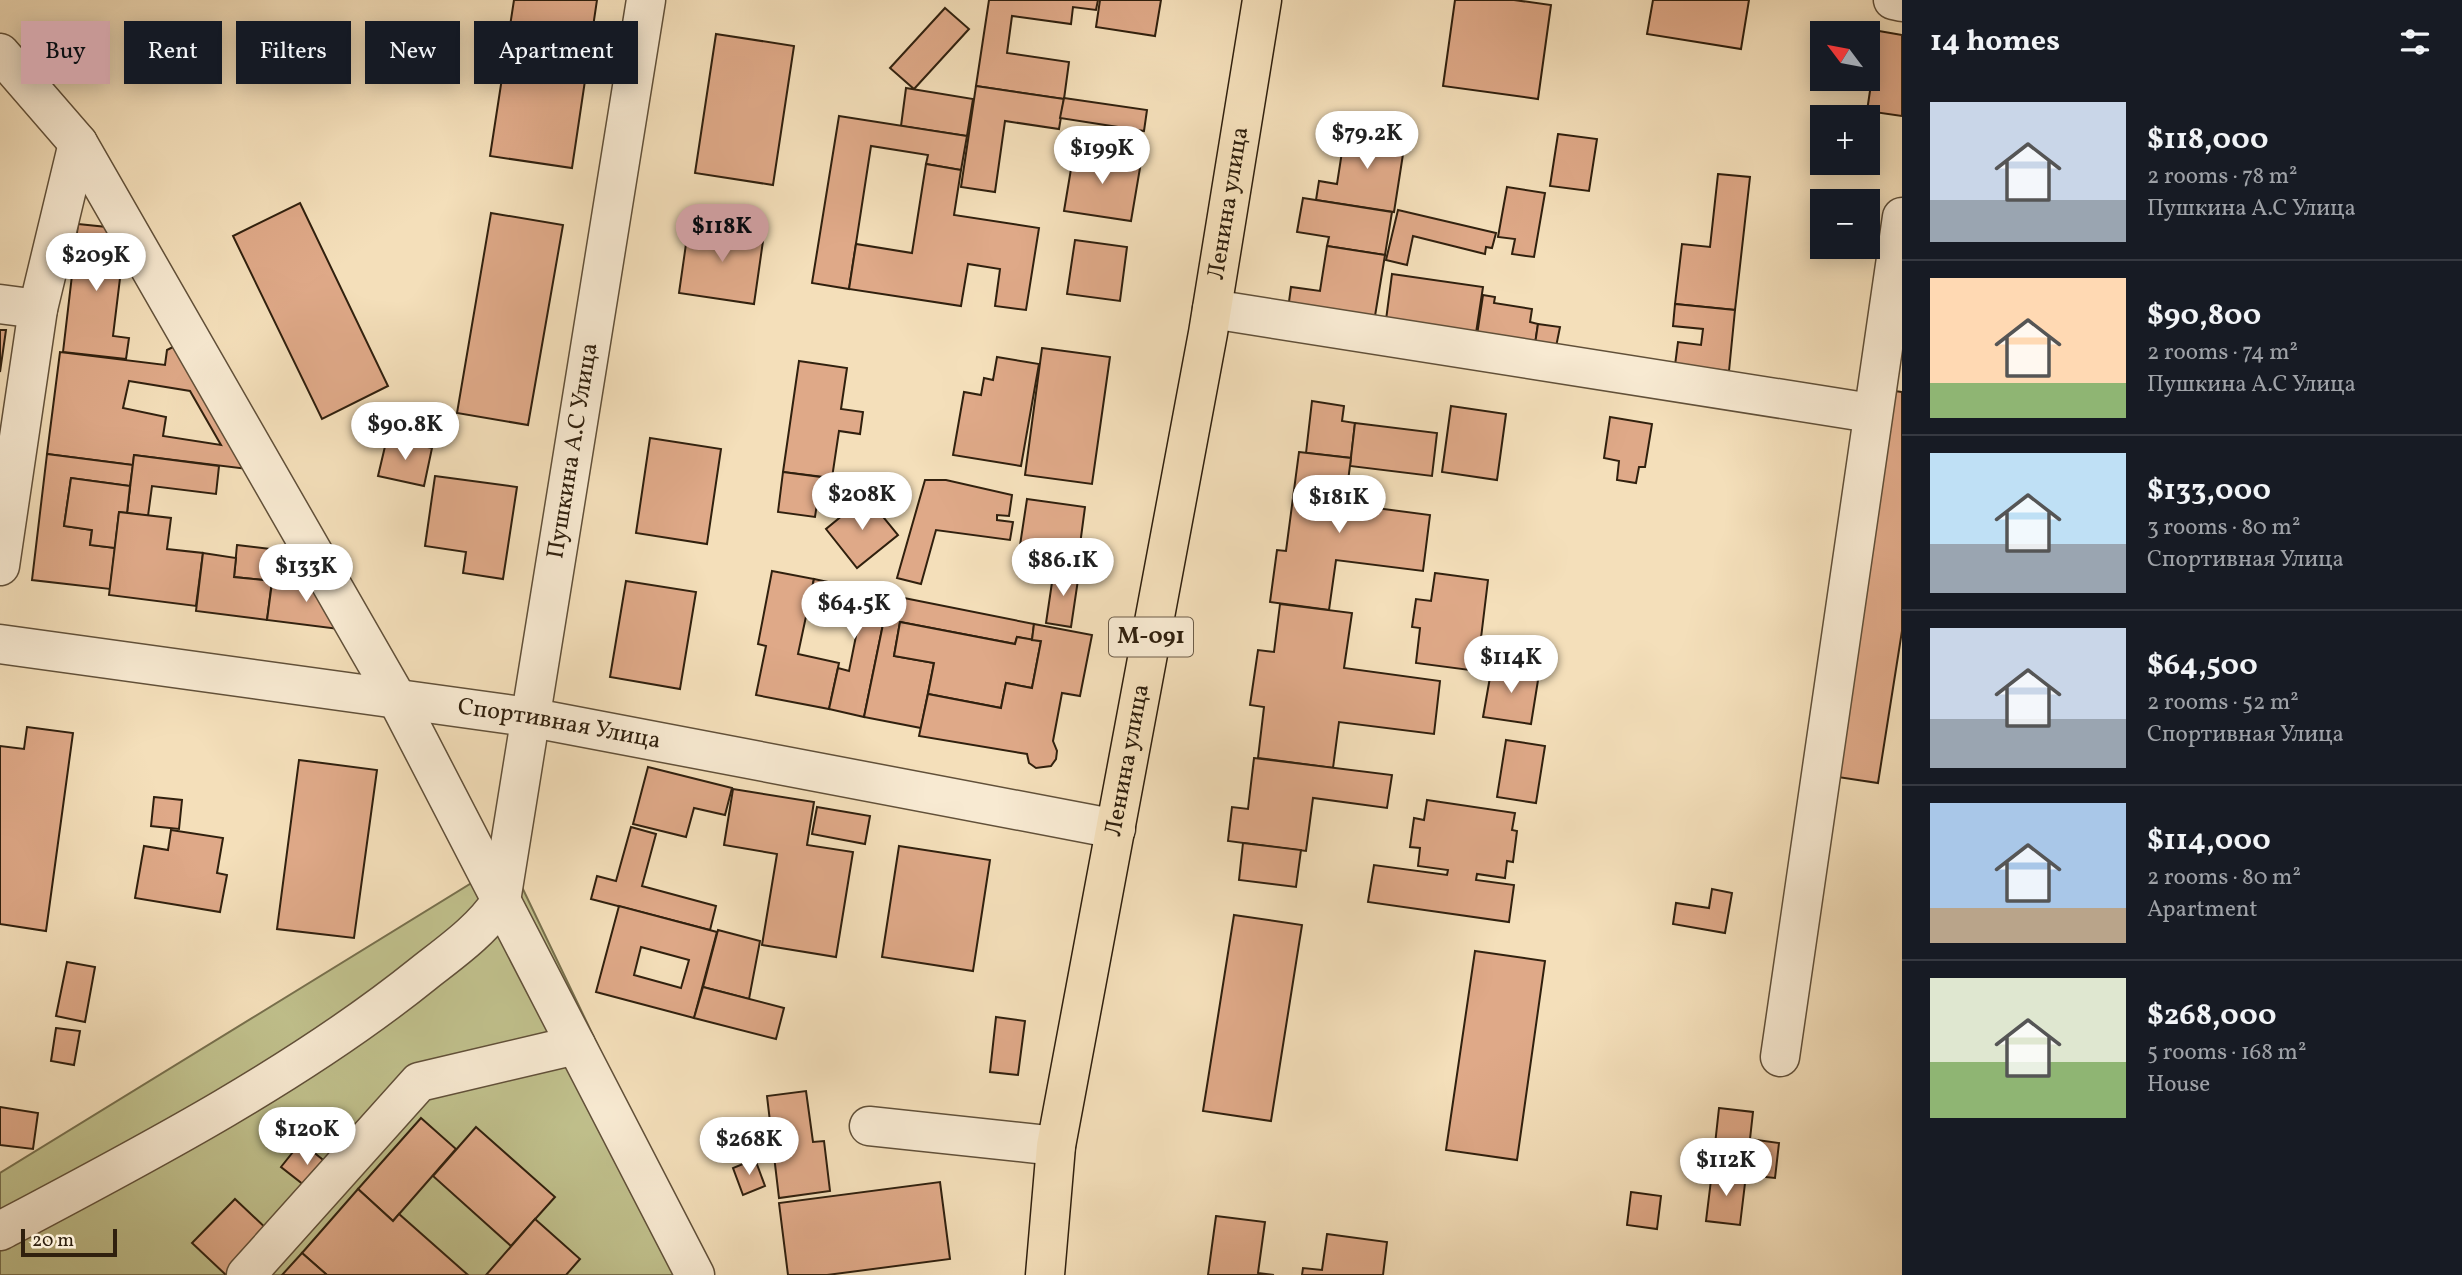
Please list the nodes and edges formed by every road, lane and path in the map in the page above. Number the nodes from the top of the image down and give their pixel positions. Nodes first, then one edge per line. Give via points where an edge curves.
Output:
1 (646, 0) edge
2 (1262, 0) edge
3 (1893, 0) edge
4 (1902, 2) edge
5 (0, 53) edge
6 (78, 143) junction
7 (1902, 217) edge
8 (0, 304) edge
9 (38, 309) junction
10 (1212, 309) junction
11 (1871, 413) junction
12 (0, 566) edge
13 (0, 644) edge
14 (396, 697) junction
15 (528, 718) junction
16 (1115, 829) junction
17 (501, 901) junction
18 (576, 1045) junction
19 (1780, 1057) dead end
20 (869, 1126) dead end
21 (1056, 1146) junction
22 (0, 1231) edge
23 (246, 1275) edge
24 (695, 1275) edge
25 (1045, 1275) edge

1 - 15 street, Пушкина А.С Улица
2 - 10 main road, Ленина улица / М-091
3 - 4 street
5 - 6 street
6 - 9 street
6 - 14 street
7 - 11 street
8 - 9 street
9 - 12 street
10 - 11 street
10 - 16 main road, Ленина улица / М-091
11 - 19 street
13 - 14 street, Спортивная Улица
14 - 15 street, Спортивная Улица
14 - 17 street
15 - 16 street, Спортивная Улица
15 - 17 street, Пушкина А.С Улица
16 - 21 main road, Ленина улица / М-091
17 - 18 street
17 - 22 street via 487,923 378,1009 266,1081
18 - 23 street via 419,1082
18 - 24 street
20 - 21 street
21 - 25 main road, Ленина улица / М-091

